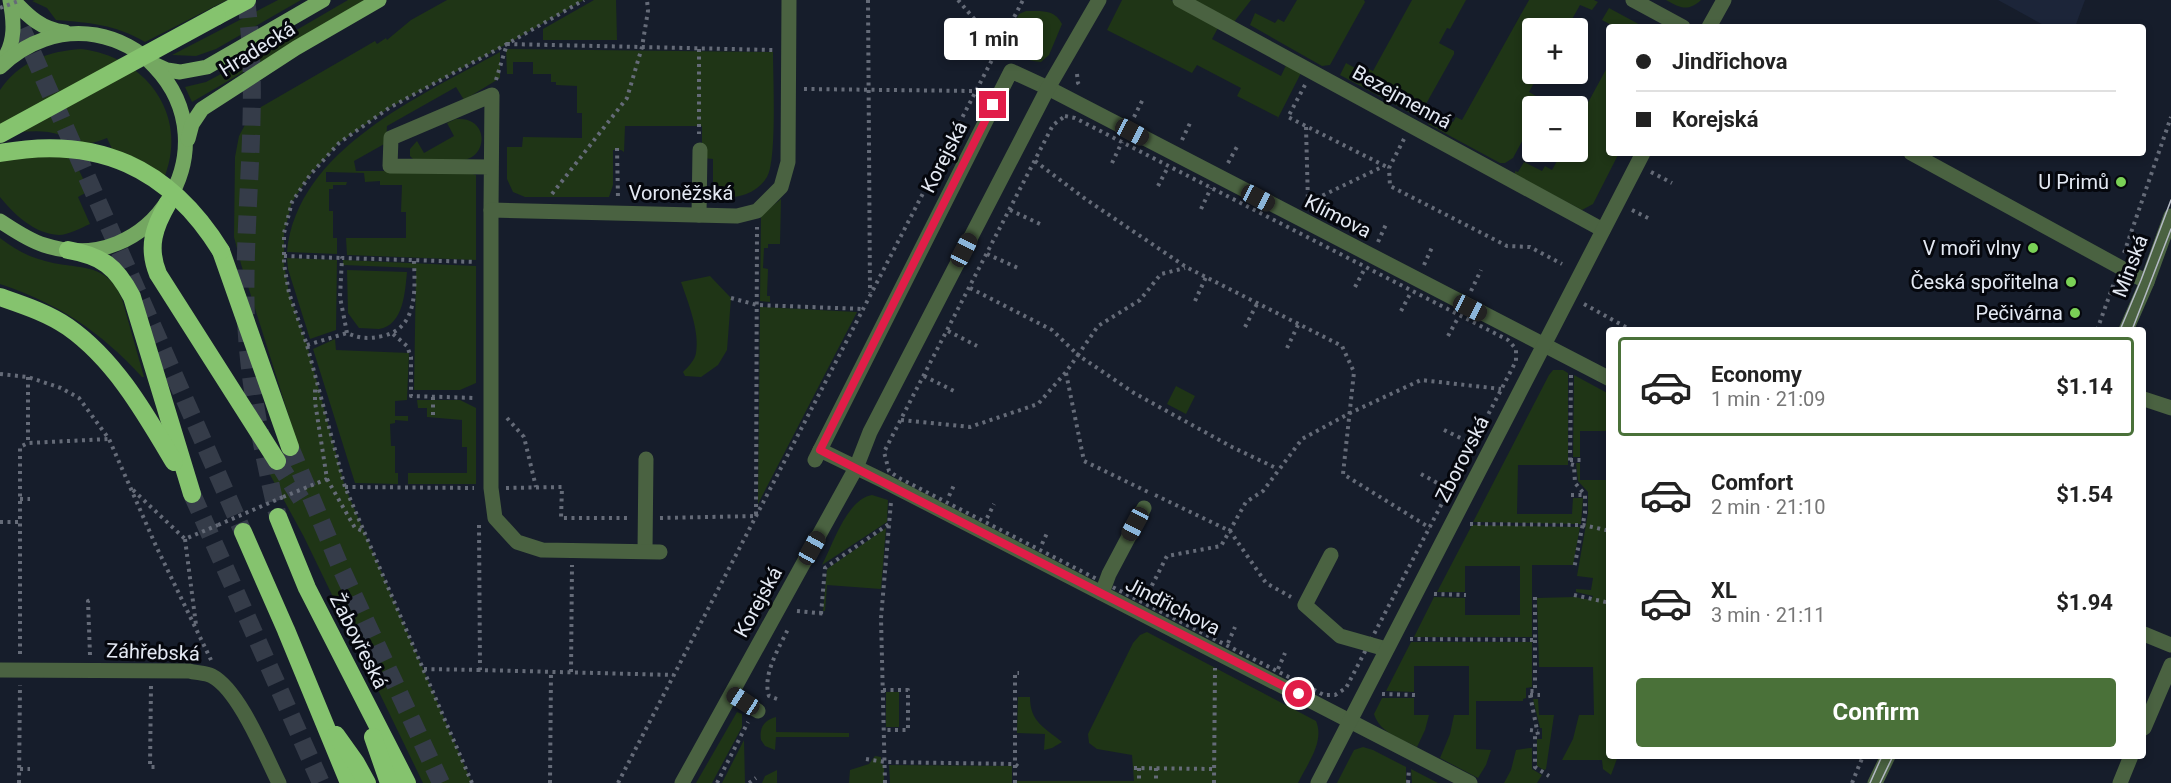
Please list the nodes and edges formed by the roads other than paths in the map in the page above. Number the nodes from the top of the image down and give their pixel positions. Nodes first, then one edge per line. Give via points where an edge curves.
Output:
1 (12, 0) edge
2 (247, 0) edge
3 (323, 0) edge
4 (379, 0) edge
5 (789, 0) edge
6 (1099, 0) edge
7 (1180, 0) edge
8 (1633, 0) edge
9 (1724, 0) edge
10 (1677, 24) edge
11 (1711, 24) edge
12 (74, 33) junction
13 (151, 62) junction
14 (0, 66) edge
15 (1048, 88) junction
16 (0, 134) edge
17 (700, 150) road end
18 (0, 153) edge
19 (1641, 156) edge
20 (1916, 156) edge
21 (185, 157) junction
22 (491, 167) junction
23 (168, 203) junction
24 (491, 210) junction
25 (699, 215) junction
26 (2171, 216) edge
27 (4, 222) edge
28 (1603, 230) junction
29 (68, 250) junction
30 (2147, 282) junction
31 (0, 297) edge
32 (2127, 327) edge
33 (1544, 346) junction
34 (1606, 377) edge
35 (2146, 400) edge
36 (2171, 408) edge
37 (818, 455) joint
38 (646, 459) dead end
39 (856, 468) junction
40 (1144, 508) dead end
41 (278, 518) tunnel mouth
42 (243, 532) tunnel mouth
43 (1331, 555) dead end
44 (1103, 588) junction
45 (2146, 635) edge
46 (2171, 645) edge
47 (1386, 649) junction
48 (2171, 664) edge
49 (0, 670) edge
50 (358, 688) junction
51 (732, 694) junction
52 (319, 712) junction
53 (753, 716) road end
54 (1350, 720) junction
55 (2146, 723) edge
56 (1887, 759) edge
57 (2130, 759) edge
58 (279, 783) edge
59 (349, 783) edge
60 (367, 783) edge
61 (389, 783) edge
62 (407, 783) edge
63 (682, 783) edge
64 (1318, 783) edge
65 (1470, 783) edge
66 (1875, 783) edge
67 (2120, 783) edge

1 - 12 main road via 38,23 58,32
1 - 14 main road via 14,34
2 - 16 highway, bridge
3 - 13 main road, Hradecká via 207,67 180,72
4 - 21 main road, Hradecká via 202,109 192,124
5 - 25 street, Voroněžská via 788,162 781,187 757,211 737,216
6 - 15 street, Korejská
7 - 28 street, Bezejmenná
8 - 10 street
9 - 11 street
12 - 13 main road via 111,39
12 - 14 main road via 45,38
13 - 21 main road via 169,83 179,104 185,125
15 - 33 street, Klímova
15 - 37 street, Korejská via 1011,71
15 - 39 street, Korejská via 870,432
17 - 25 street
18 - 23 highway, bridge via 66,148 121,161 156,180 199,219 220,251 283,454 158,274 152,241
19 - 28 street, Zborovská
20 - 30 street
21 - 23 main road
22 - 22 street via 390,166 391,138 492,95
22 - 24 street
23 - 29 main road via 146,226 123,241 94,250
24 - 25 street, Voroněžská
24 - 38 street via 491,488 495,518 517,542 542,550 652,552 646,519
26 - 30 street, Minská
27 - 29 main road via 44,245
28 - 33 street, Zborovská
29 - 31 highway via 94,256 115,270 132,297 192,494 156,431 108,363 67,326
30 - 32 street, Minská
33 - 34 street, Klímova
33 - 47 street, Zborovská
35 - 36 street
37 - 39 street, Jindřichova
39 - 44 street, Jindřichova
39 - 51 street, Korejská
40 - 44 street
41 - 50 highway, Žabovřeská via 307,588
42 - 52 highway
43 - 47 street via 1305,605 1340,636
44 - 54 street, Jindřichova
45 - 46 street
47 - 54 street, Zborovská
48 - 55 street
49 - 58 street, Záhřebská via 189,671 211,675 238,703
50 - 61 highway
50 - 62 highway, Žabovřeská
51 - 53 street
51 - 63 street, Korejská
52 - 59 highway
52 - 60 highway
54 - 64 street, Zborovská
54 - 65 street, Jindřichova
56 - 66 street
57 - 67 street

